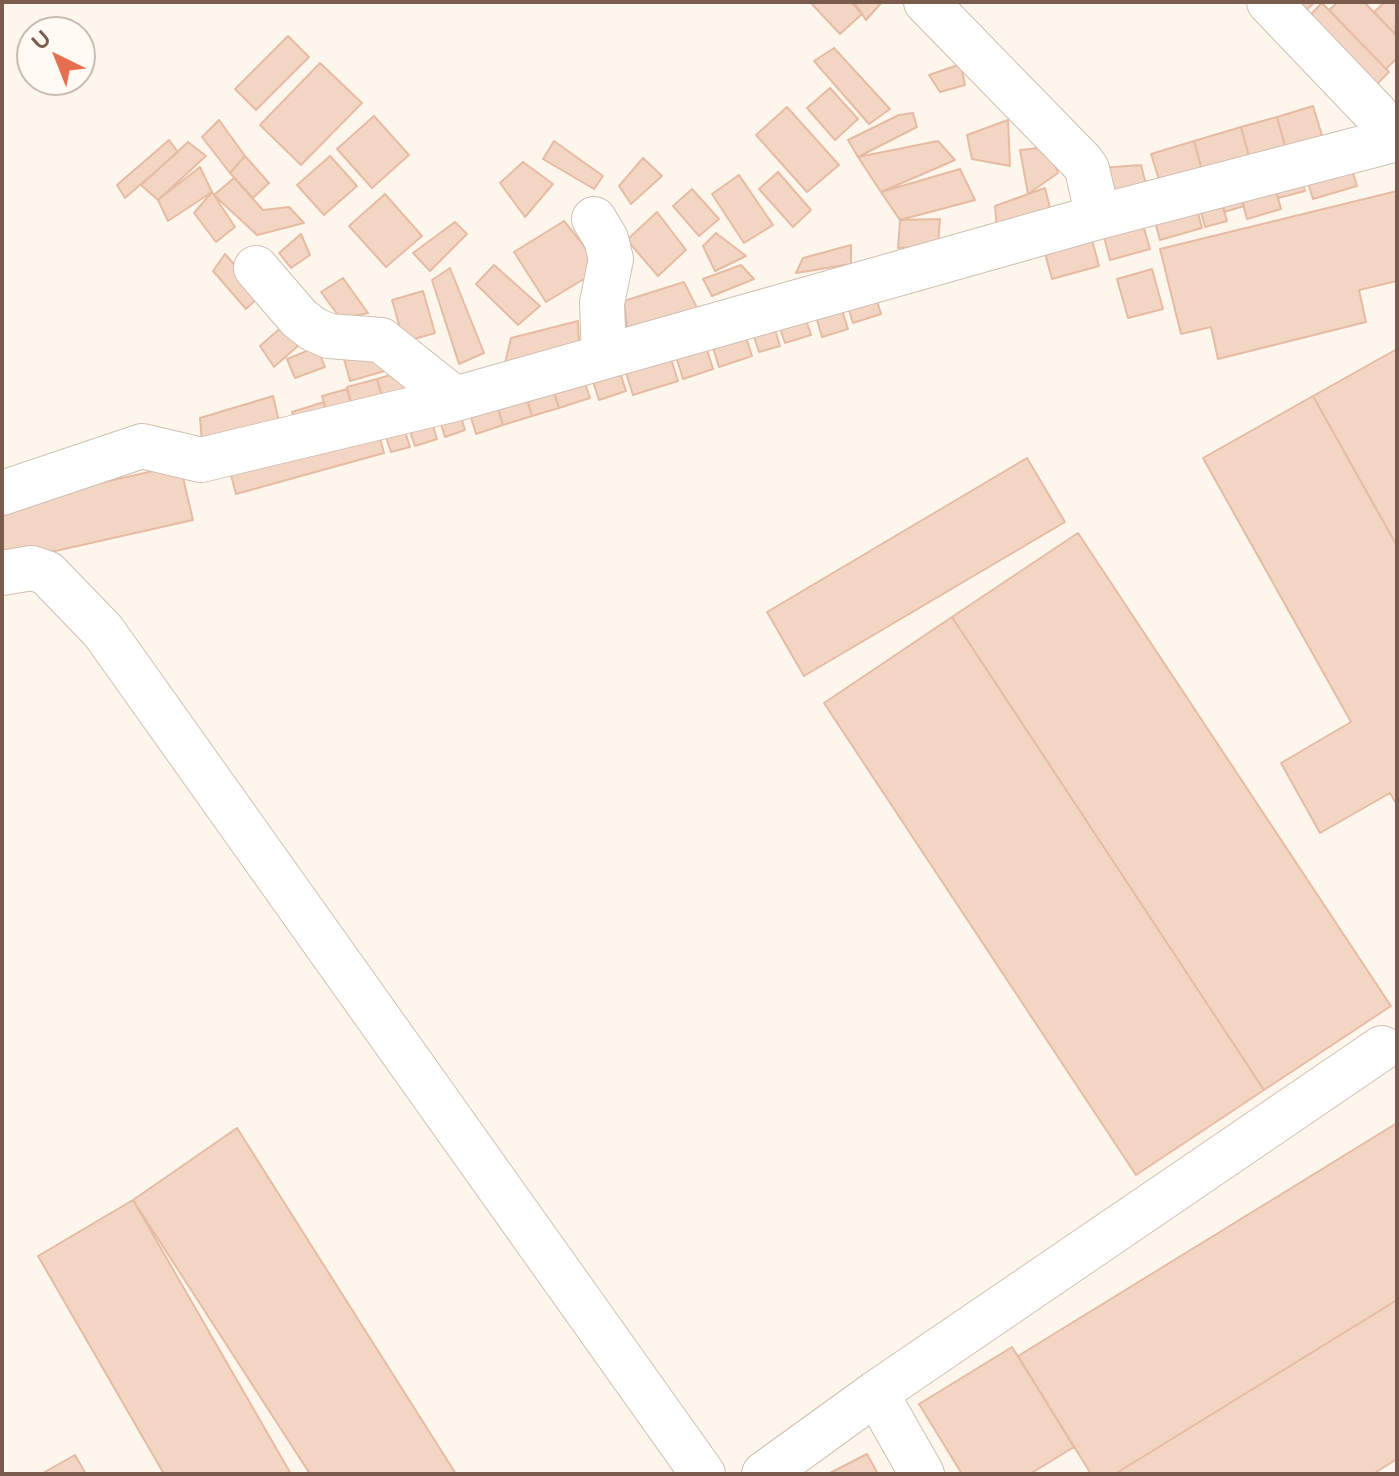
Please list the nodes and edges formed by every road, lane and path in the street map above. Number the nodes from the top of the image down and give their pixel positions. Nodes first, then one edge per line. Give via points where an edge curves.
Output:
1 (926, 2) edge
2 (1269, 2) edge
3 (1388, 120) edge
4 (1098, 217) junction
5 (594, 219) dead end
6 (256, 268) dead end
7 (604, 357) junction
8 (455, 399) junction
9 (2, 493) edge
10 (2, 573) edge
11 (1382, 1048) dead end
12 (876, 1393) junction
13 (703, 1474) edge
14 (764, 1474) edge
15 (922, 1474) edge

1 - 4 street via 1082,162
2 - 3 street
3 - 4 street
4 - 7 street
5 - 7 street via 611,259 602,303
6 - 8 street via 313,329 329,336 381,340
7 - 8 street
8 - 9 street via 201,460 142,446
10 - 13 street via 32,568 47,573 103,631
11 - 12 street
12 - 14 street
12 - 15 street

